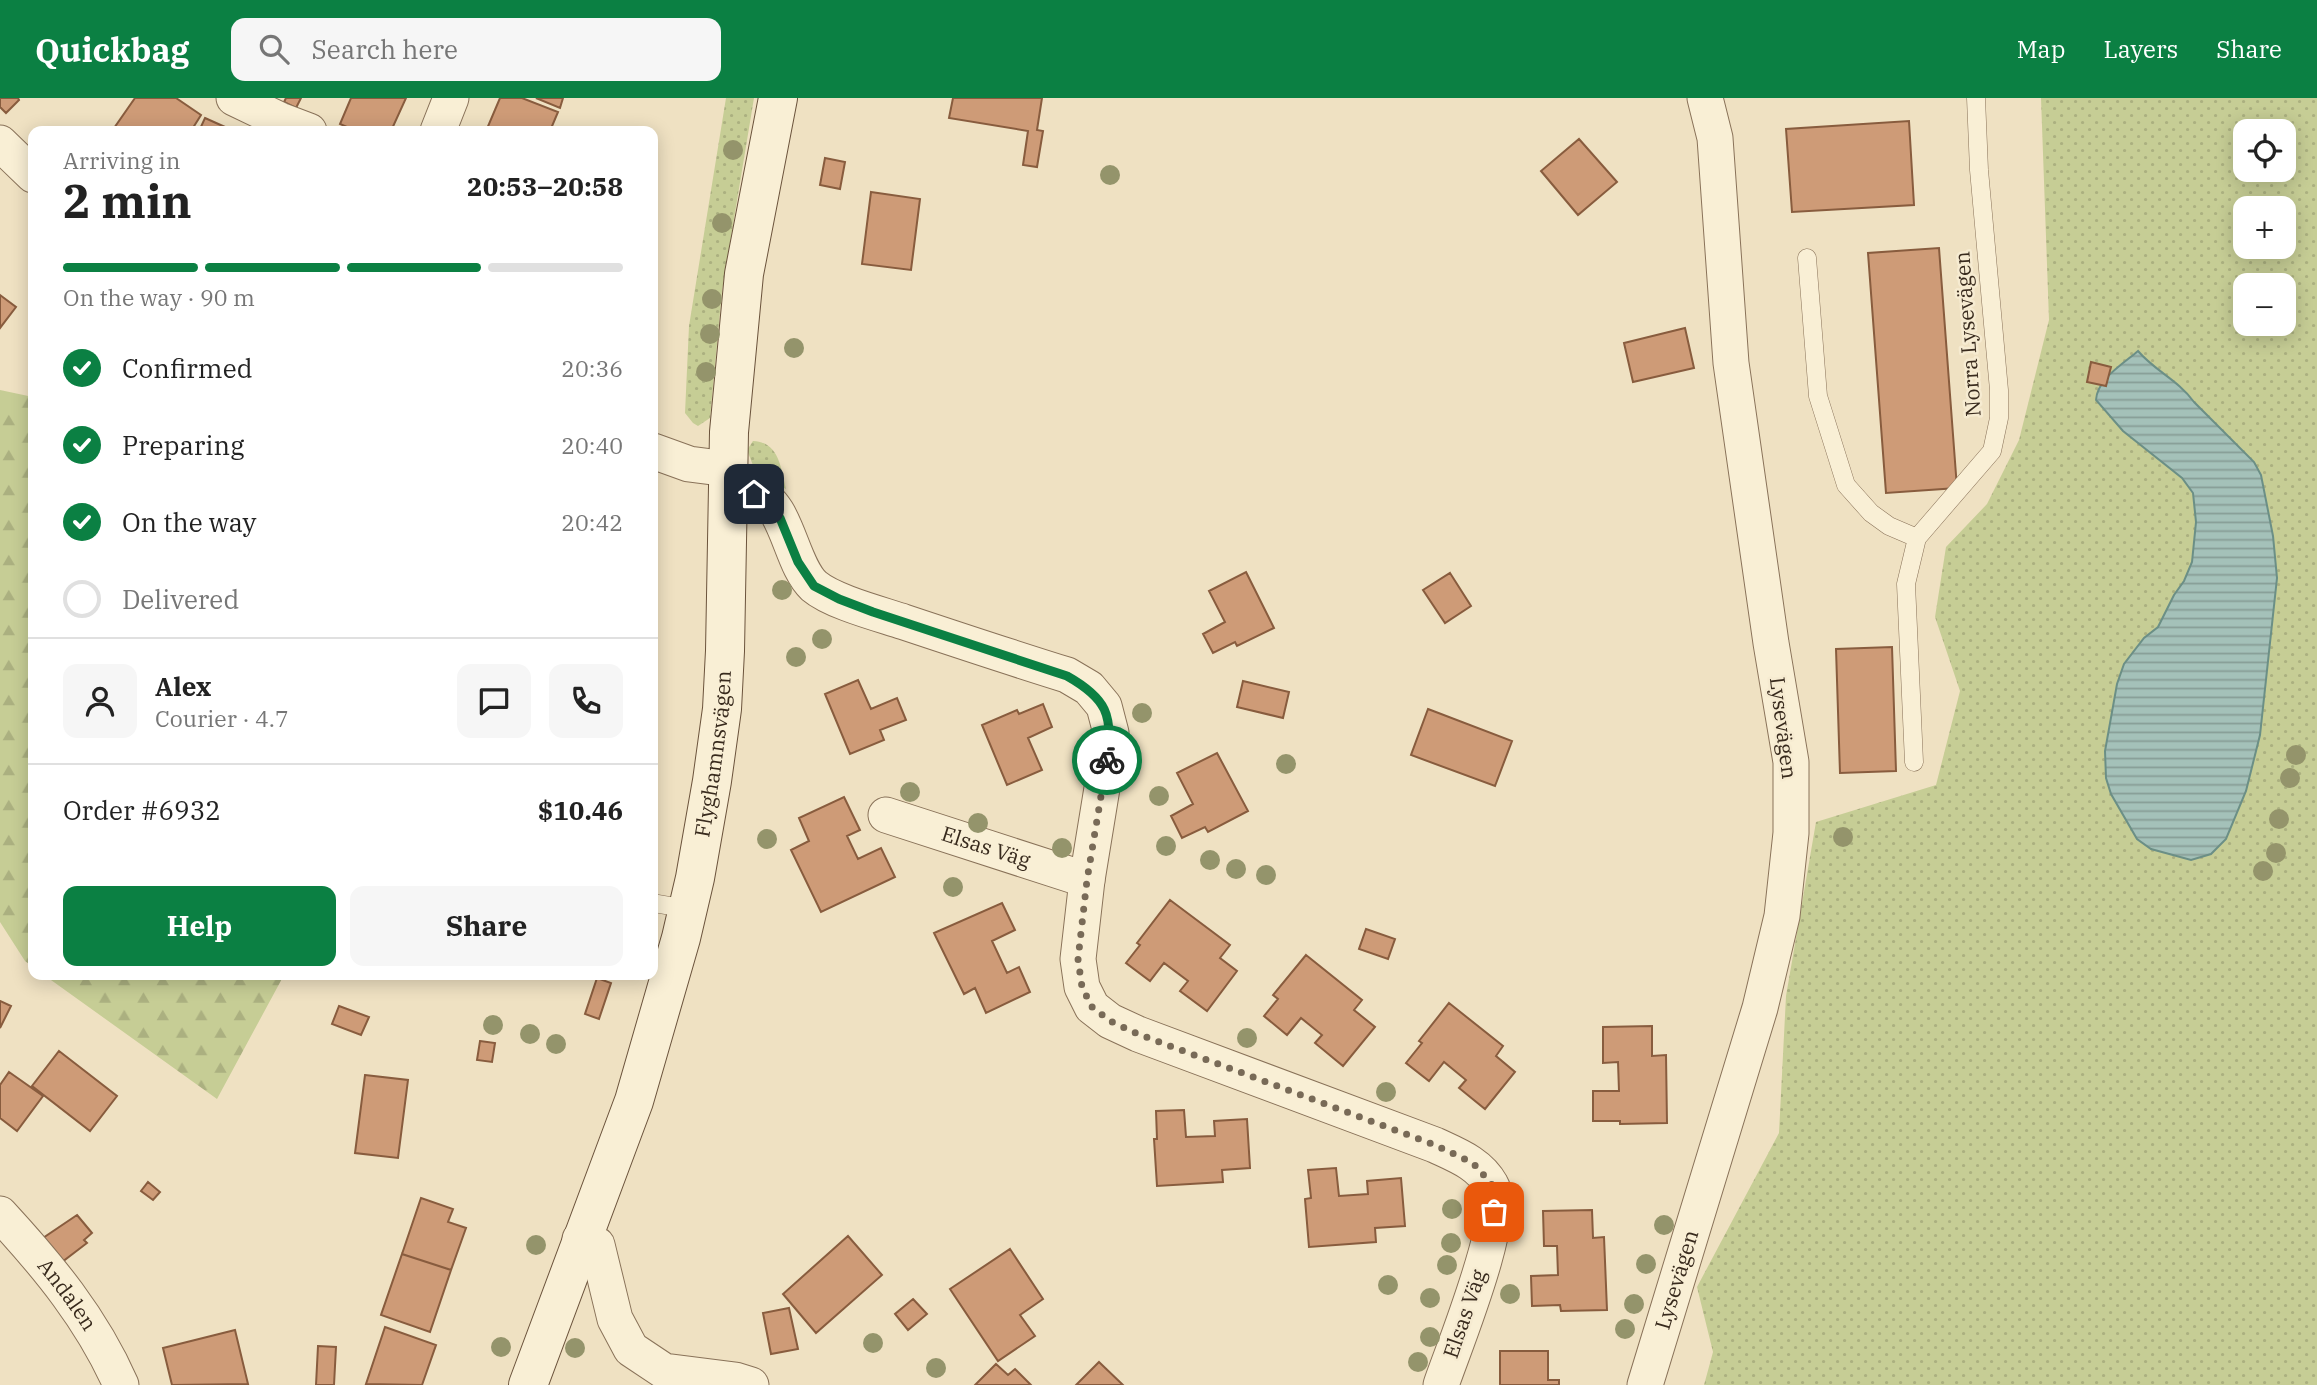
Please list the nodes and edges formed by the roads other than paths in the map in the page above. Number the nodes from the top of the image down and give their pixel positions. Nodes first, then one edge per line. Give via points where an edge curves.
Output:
1 (234, 98) edge
2 (451, 98) edge
3 (778, 98) edge
4 (1705, 98) edge
5 (1976, 98) edge
6 (296, 126) edge
7 (440, 126) edge
8 (0, 143) edge
9 (28, 170) edge
10 (1807, 258) dead end
11 (658, 453) edge
12 (728, 481) junction
13 (1917, 538) junction
14 (1914, 762) dead end
15 (886, 815) dead end
16 (1087, 880) junction
17 (670, 906) edge
18 (658, 971) edge
19 (656, 980) edge
20 (0, 1214) edge
21 (580, 1239) junction
22 (121, 1385) edge
23 (528, 1385) edge
24 (751, 1385) edge
25 (1441, 1385) edge
26 (1645, 1385) edge

1 - 6 street
2 - 7 street
3 - 12 street, Flyghamnsvägen via 744,274
4 - 26 street, Lysevägen via 1715,138 1731,363 1791,762 1791,833 1782,916 1760,1007
5 - 13 lane, Norra Lysevägen via 1999,418 1992,451
8 - 9 street
10 - 13 lane via 1818,396 1846,485 1871,513
11 - 12 street
12 - 16 street, Elsas Väg via 769,500 814,586 839,599 1067,676 1089,688 1104,706 1111,733
12 - 17 street, Flyghamnsvägen via 722,709 712,781
13 - 14 lane, Norra Lysevägen via 1906,584
15 - 16 street, Elsas Väg
16 - 25 street, Elsas Väg via 1078,959 1082,987 1092,1007 1110,1021 1435,1145 1473,1163 1493,1186 1494,1212 1478,1280
17 - 18 street, Flyghamnsvägen
19 - 21 street, Flyghamnsvägen via 634,1101
20 - 22 street, Andalen via 45,1263 87,1320
21 - 23 street, Flyghamnsvägen
21 - 24 street via 597,1245 615,1319 631,1349 664,1371

